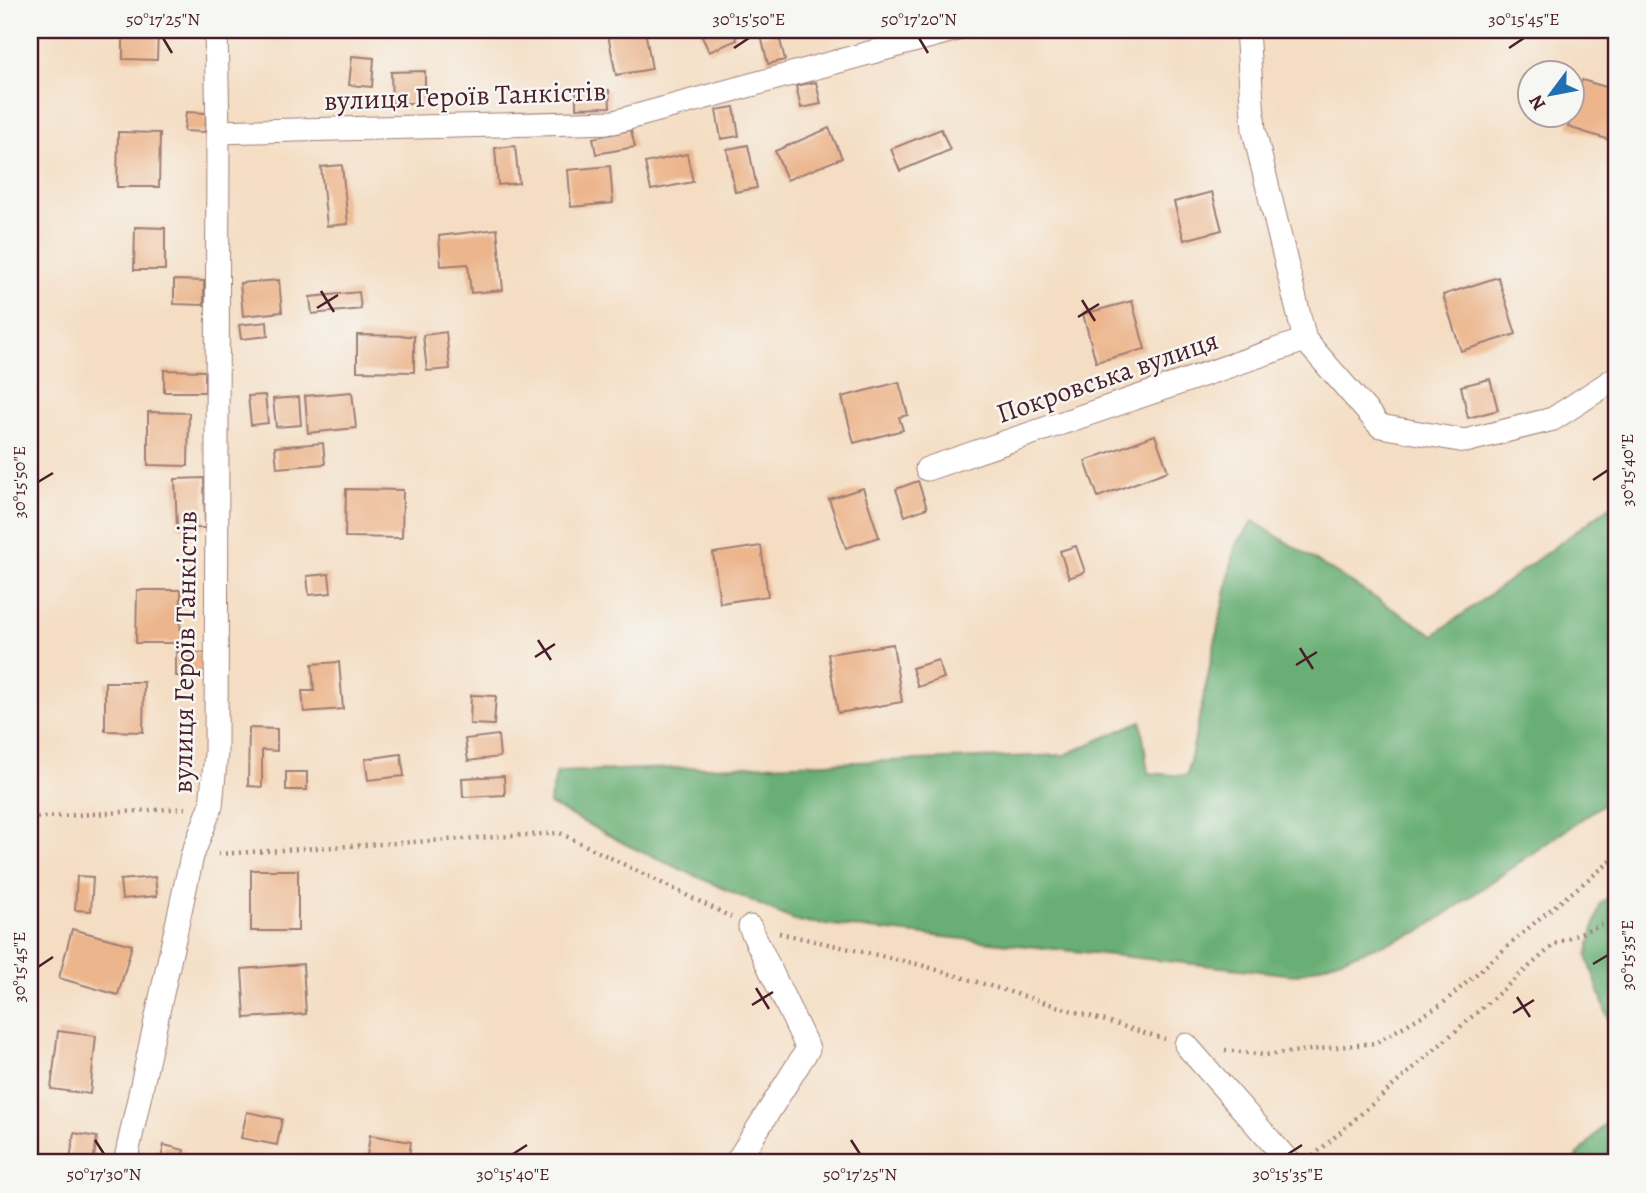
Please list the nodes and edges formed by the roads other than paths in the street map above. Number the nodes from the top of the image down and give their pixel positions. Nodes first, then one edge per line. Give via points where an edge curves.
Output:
1 (216, 30) edge
2 (954, 30) edge
3 (1247, 30) edge
4 (218, 132) junction
5 (1305, 340) junction
6 (1616, 378) edge
7 (928, 469) dead end
8 (750, 927) road end
9 (1186, 1045) road end
10 (125, 1163) edge
11 (736, 1163) edge
12 (1290, 1163) edge

1 - 4 street, вулиця Героїв Танкістів
2 - 4 street, вулиця Героїв Танкістів via 614,122
3 - 5 street via 1254,131
4 - 10 street, вулиця Героїв Танкістів via 216,753 211,806 192,856
5 - 6 street via 1380,426 1465,441 1553,418
5 - 7 street, Покровська вулиця
8 - 11 street via 808,1049
9 - 12 street

